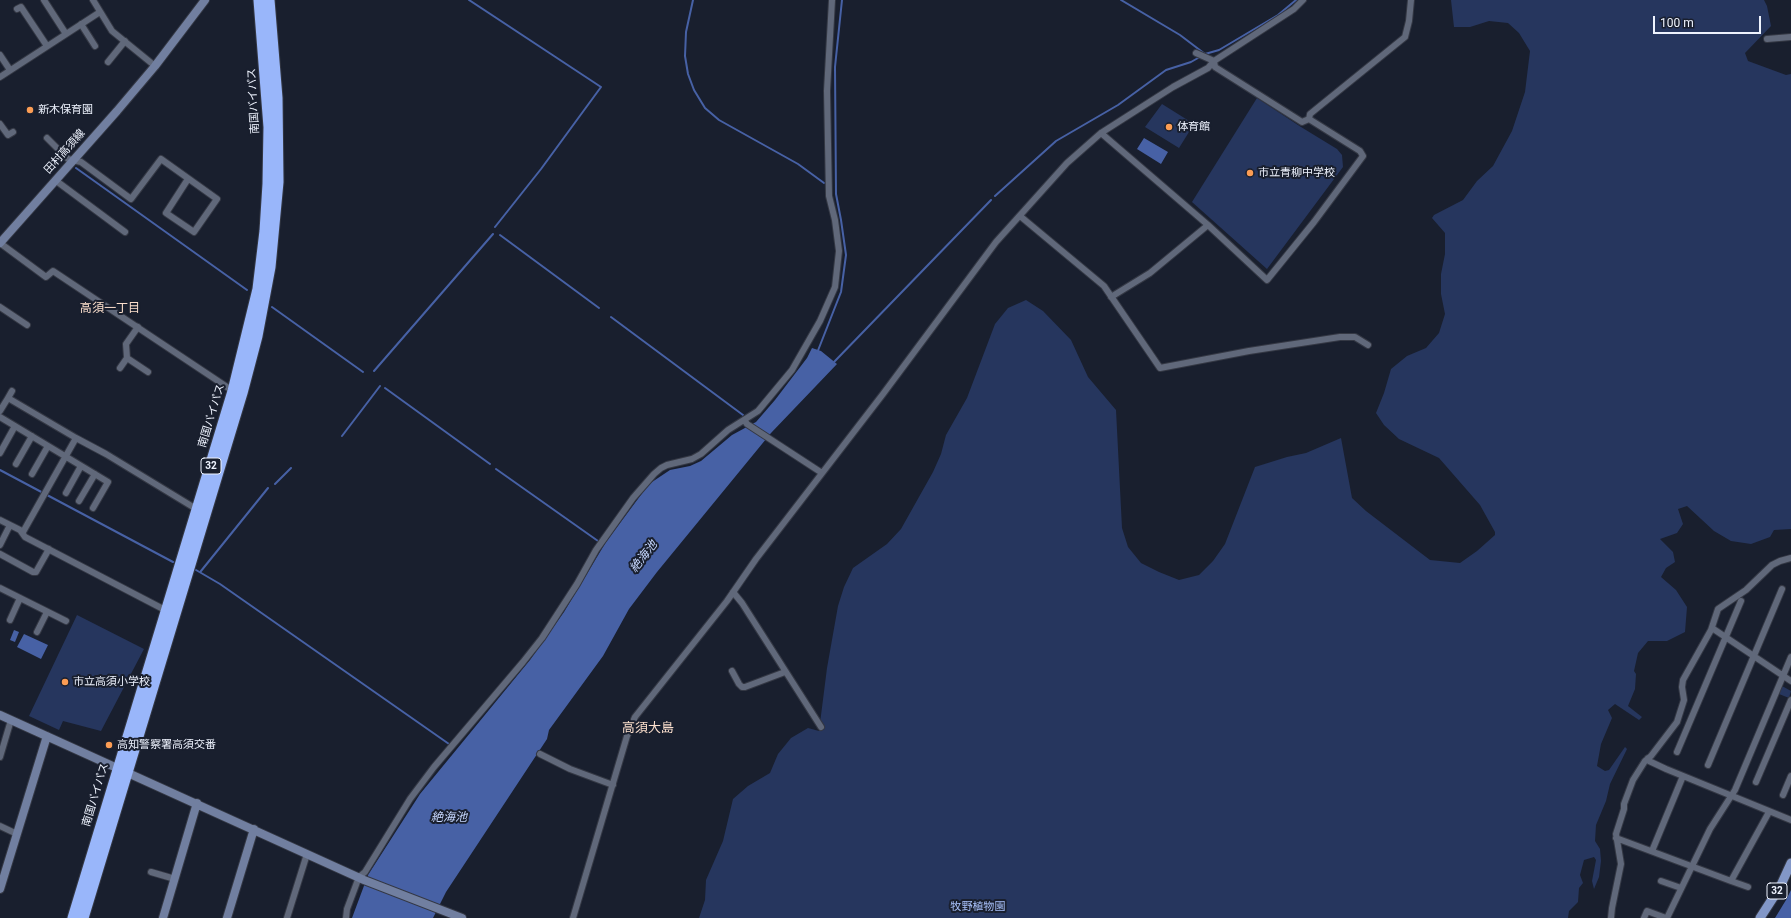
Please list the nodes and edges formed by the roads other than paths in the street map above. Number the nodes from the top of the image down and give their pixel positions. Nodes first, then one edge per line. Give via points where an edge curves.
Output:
1 (44, 0) edge
2 (206, 0) edge
3 (260, 0) edge
4 (269, 0) edge
5 (832, 0) edge
6 (1303, 0) edge
7 (1411, 0) edge
8 (96, 1) edge
9 (17, 9) dead end
10 (100, 12) junction
11 (81, 24) junction
12 (66, 34) junction
13 (1791, 37) edge
14 (1768, 39) dead end
15 (125, 41) junction
16 (47, 46) junction
17 (95, 46) dead end
18 (1196, 53) dead end
19 (0, 55) edge
20 (1214, 61) junction
21 (108, 62) dead end
22 (155, 66) junction
23 (10, 70) junction
24 (0, 77) edge
25 (1308, 119) junction
26 (0, 124) edge
27 (13, 132) dead end
28 (1101, 133) junction
29 (47, 138) dead end
30 (73, 160) junction
31 (188, 179) junction
32 (55, 180) junction
33 (1020, 216) junction
34 (1208, 225) junction
35 (126, 232) dead end
36 (0, 243) edge
37 (1111, 297) junction
38 (0, 307) edge
39 (27, 324) dead end
40 (138, 328) junction
41 (1368, 345) dead end
42 (127, 358) junction
43 (120, 368) dead end
44 (148, 372) dead end
45 (12, 391) dead end
46 (233, 391) junction
47 (8, 398) junction
48 (0, 411) edge
49 (0, 417) edge
50 (746, 422) junction
51 (15, 426) junction
52 (32, 436) junction
53 (76, 438) junction
54 (48, 446) junction
55 (0, 453) edge
56 (66, 457) junction
57 (16, 464) dead end
58 (81, 466) junction
59 (822, 473) junction
60 (32, 474) dead end
61 (94, 474) junction
62 (66, 493) dead end
63 (79, 501) dead end
64 (93, 508) dead end
65 (198, 510) junction
66 (0, 520) edge
67 (10, 525) junction
68 (23, 532) junction
69 (0, 545) edge
70 (49, 549) junction
71 (0, 554) edge
72 (1791, 558) edge
73 (0, 588) edge
74 (1782, 589) dead end
75 (733, 592) junction
76 (20, 598) junction
77 (1741, 601) dead end
78 (167, 611) junction
79 (47, 612) junction
80 (10, 620) dead end
81 (66, 621) dead end
82 (1712, 628) junction
83 (37, 632) dead end
84 (1726, 637) junction
85 (1754, 656) junction
86 (1791, 657) edge
87 (732, 671) dead end
88 (785, 672) junction
89 (1783, 676) junction
90 (1791, 681) edge
91 (1791, 700) edge
92 (0, 715) edge
93 (11, 720) junction
94 (821, 727) dead end
95 (47, 736) junction
96 (1677, 752) dead end
97 (540, 754) dead end
98 (0, 757) edge
99 (1648, 758) junction
100 (1708, 765) dead end
101 (123, 770) junction
102 (1683, 776) junction
103 (1791, 776) edge
104 (1756, 782) dead end
105 (613, 785) junction
106 (1783, 795) dead end
107 (1732, 796) junction
108 (197, 803) junction
109 (1769, 812) junction
110 (1791, 820) edge
111 (0, 826) edge
112 (254, 829) junction
113 (17, 834) junction
114 (1616, 838) junction
115 (1652, 851) junction
116 (307, 854) junction
117 (1791, 863) edge
118 (1692, 866) junction
119 (151, 872) dead end
120 (361, 879) junction
121 (174, 880) junction
122 (1661, 881) dead end
123 (1731, 881) junction
124 (1748, 887) dead end
125 (1681, 888) junction
126 (0, 889) edge
127 (73, 918) edge
128 (83, 918) edge
129 (163, 918) edge
130 (227, 918) edge
131 (287, 918) edge
132 (346, 918) edge
133 (462, 918) edge
134 (573, 918) edge
135 (1611, 918) edge
136 (1644, 918) edge
137 (1667, 918) edge
138 (1760, 918) edge

1 - 12 street
2 - 22 street, 田村高須線
3 - 46 highway, 南国バイパス / 32 via 269,112 268,192 258,289
4 - 101 highway, 南国バイパス / 32 via 278,98 278,152 276,213 265,297 242,393
5 - 50 street via 827,91 830,196 839,251 835,287 820,321 792,370
6 - 20 street
7 - 25 street via 1405,37 1310,114
8 - 10 street
9 - 16 street via 20,7
10 - 11 street
10 - 15 street via 112,31
11 - 12 street
11 - 17 street
12 - 16 street
13 - 14 street
15 - 21 street
15 - 22 street
16 - 23 street
18 - 20 street
19 - 23 street
20 - 25 street via 1215,68 1302,122
20 - 28 street via 1208,68
22 - 30 street, 田村高須線
23 - 24 street
25 - 34 street via 1360,151 1362,156 1271,276 1267,280
26 - 27 street via 8,135
28 - 33 street via 1067,163
28 - 34 street
29 - 30 street via 68,159
30 - 31 street via 81,162 131,199 161,159
30 - 32 street, 田村高須線
31 - 31 street via 217,199 194,232 166,213
32 - 35 street
32 - 36 street, 田村高須線
33 - 37 street via 1104,286
33 - 59 street via 996,242
34 - 37 street via 1150,273
36 - 40 street via 46,277 53,271
37 - 41 street via 1160,368 1340,337 1354,337
38 - 39 street
40 - 42 street via 126,344
40 - 46 street
42 - 43 street
42 - 44 street
45 - 47 street
46 - 65 highway, 南国バイパス / 32
47 - 48 street
47 - 53 street
49 - 51 street
50 - 59 street
50 - 120 street via 725,433 692,459 667,465 644,484 615,522 542,638 410,799
51 - 52 street
51 - 55 street
52 - 54 street
52 - 57 street
53 - 56 street
53 - 65 street
54 - 56 street
54 - 60 street
56 - 58 street
56 - 68 street
58 - 61 street
58 - 62 street
59 - 75 street
61 - 63 street
61 - 64 street via 108,482
65 - 78 highway, 南国バイパス / 32
66 - 67 street
67 - 68 street
67 - 69 street
68 - 70 street via 25,537
70 - 71 street via 36,572
70 - 78 street
72 - 82 street via 1777,562 1746,590 1720,607
73 - 76 street
74 - 85 street
75 - 88 street
75 - 105 street via 635,717
76 - 79 street
76 - 80 street
77 - 84 street
78 - 101 highway, 南国バイパス / 32
79 - 81 street
79 - 83 street
82 - 84 street
82 - 99 street via 1683,680 1684,700 1677,722 1672,732
84 - 85 street
84 - 96 street
85 - 89 street
85 - 100 street
86 - 89 street
87 - 88 street via 745,687
88 - 94 street
89 - 90 street
89 - 107 street
91 - 104 street
92 - 93 street
93 - 95 street
93 - 98 street
95 - 101 street
95 - 113 street
97 - 105 street via 592,779
99 - 102 street via 1649,761
99 - 114 street via 1630,787
101 - 108 street
101 - 127 highway, 南国バイパス / 32
101 - 128 highway, 南国バイパス / 32
102 - 107 street
102 - 115 street
103 - 106 street
105 - 134 street
107 - 109 street
107 - 118 street via 1710,829
108 - 112 street
108 - 121 street
109 - 110 street
109 - 123 street
111 - 113 street
112 - 116 street
112 - 130 street
113 - 126 street
114 - 115 street
114 - 135 street via 1621,864
115 - 118 street
116 - 120 street
116 - 131 street
117 - 138 main road, 32 via 1780,887
118 - 123 street
118 - 125 street
119 - 121 street
120 - 132 street via 347,909
120 - 133 street
121 - 129 street
122 - 125 street
123 - 124 street
125 - 137 street
136 - 137 street via 1647,911

